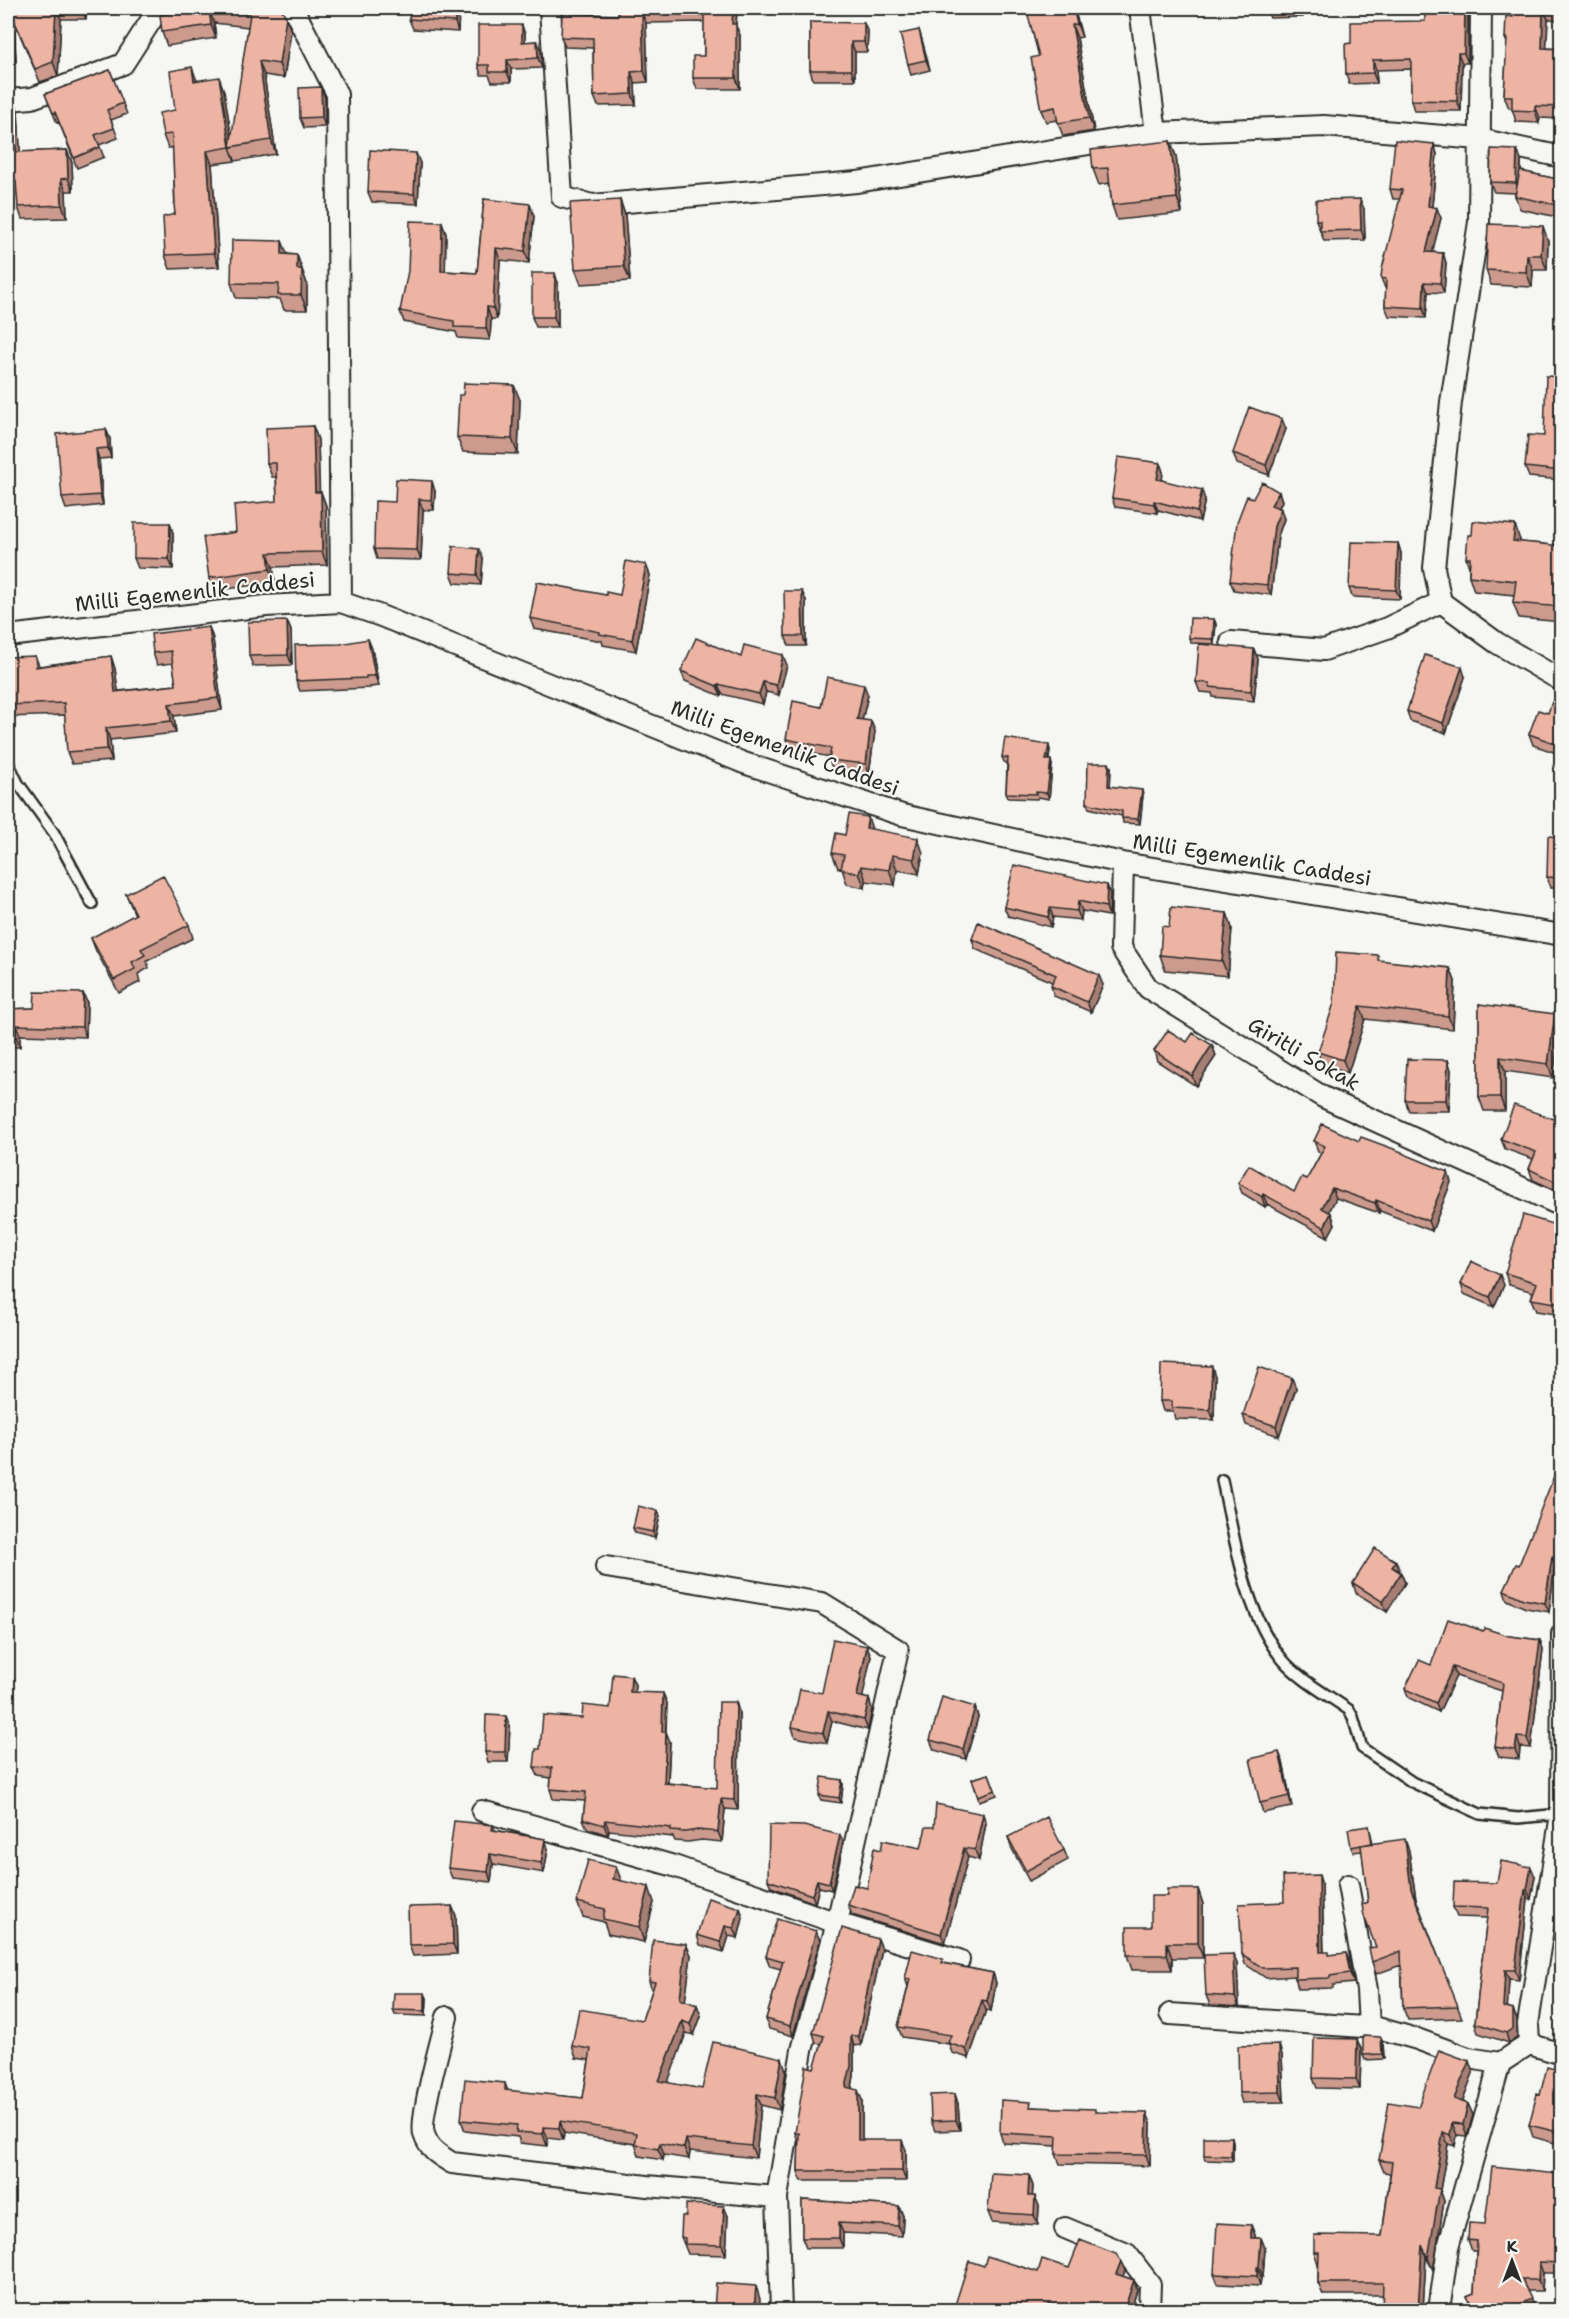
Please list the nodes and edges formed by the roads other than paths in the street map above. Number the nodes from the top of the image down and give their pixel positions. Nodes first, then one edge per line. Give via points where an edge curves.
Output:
1 (159, 8) edge
2 (293, 8) edge
3 (550, 8) edge
4 (1140, 8) edge
5 (1481, 8) edge
6 (8, 100) edge
7 (1156, 133) junction
8 (1479, 139) junction
9 (1562, 157) edge
10 (341, 602) junction
11 (1441, 602) junction
12 (8, 636) edge
13 (1231, 642) dead end
14 (1562, 681) edge
15 (8, 762) edge
16 (1123, 863) junction
17 (92, 904) dead end
18 (1562, 935) edge
19 (1562, 1206) edge
20 (1222, 1480) dead end
21 (606, 1567) dead end
22 (1562, 1634) edge
23 (482, 1811) dead end
24 (1561, 1814) edge
25 (1348, 1885) dead end
26 (837, 1923) junction
27 (959, 1960) dead end
28 (1170, 2014) dead end
29 (447, 2016) dead end
30 (1369, 2027) junction
31 (1529, 2044) junction
32 (1562, 2054) edge
33 (1500, 2063) junction
34 (777, 2198) junction
35 (1065, 2228) dead end
36 (781, 2310) edge
37 (1149, 2310) edge
38 (1439, 2310) edge

1 - 6 street via 123,64 32,98
2 - 10 street via 337,94
3 - 7 street via 562,197 592,205 857,182
4 - 7 street
5 - 8 street
7 - 8 street via 1324,126
8 - 9 street
8 - 11 street via 1479,222 1451,402 1434,568
10 - 12 street, Milli Egemenlik Caddesi via 266,606
10 - 16 street, Milli Egemenlik Caddesi via 744,763 902,816
11 - 13 street via 1387,628 1324,650
11 - 14 street via 1497,644
15 - 17 lane via 18,783 54,833
16 - 18 street, Milli Egemenlik Caddesi
16 - 19 street, Giritli Sokak via 1121,948 1148,988 1323,1097
20 - 24 lane via 1251,1601 1274,1646 1284,1662 1349,1710 1362,1748 1412,1782 1479,1814 1518,1818
21 - 26 street via 822,1603 898,1650
22 - 24 street
23 - 26 street via 674,1866
24 - 31 street via 1528,2024
25 - 30 street via 1367,1990
26 - 27 street
26 - 34 street via 802,2050
28 - 30 street
29 - 34 street via 423,2132 431,2150 452,2163
30 - 33 street via 1468,2058
31 - 32 street
31 - 33 street
33 - 38 street via 1448,2247
34 - 36 street
35 - 37 street via 1127,2254 1150,2284

